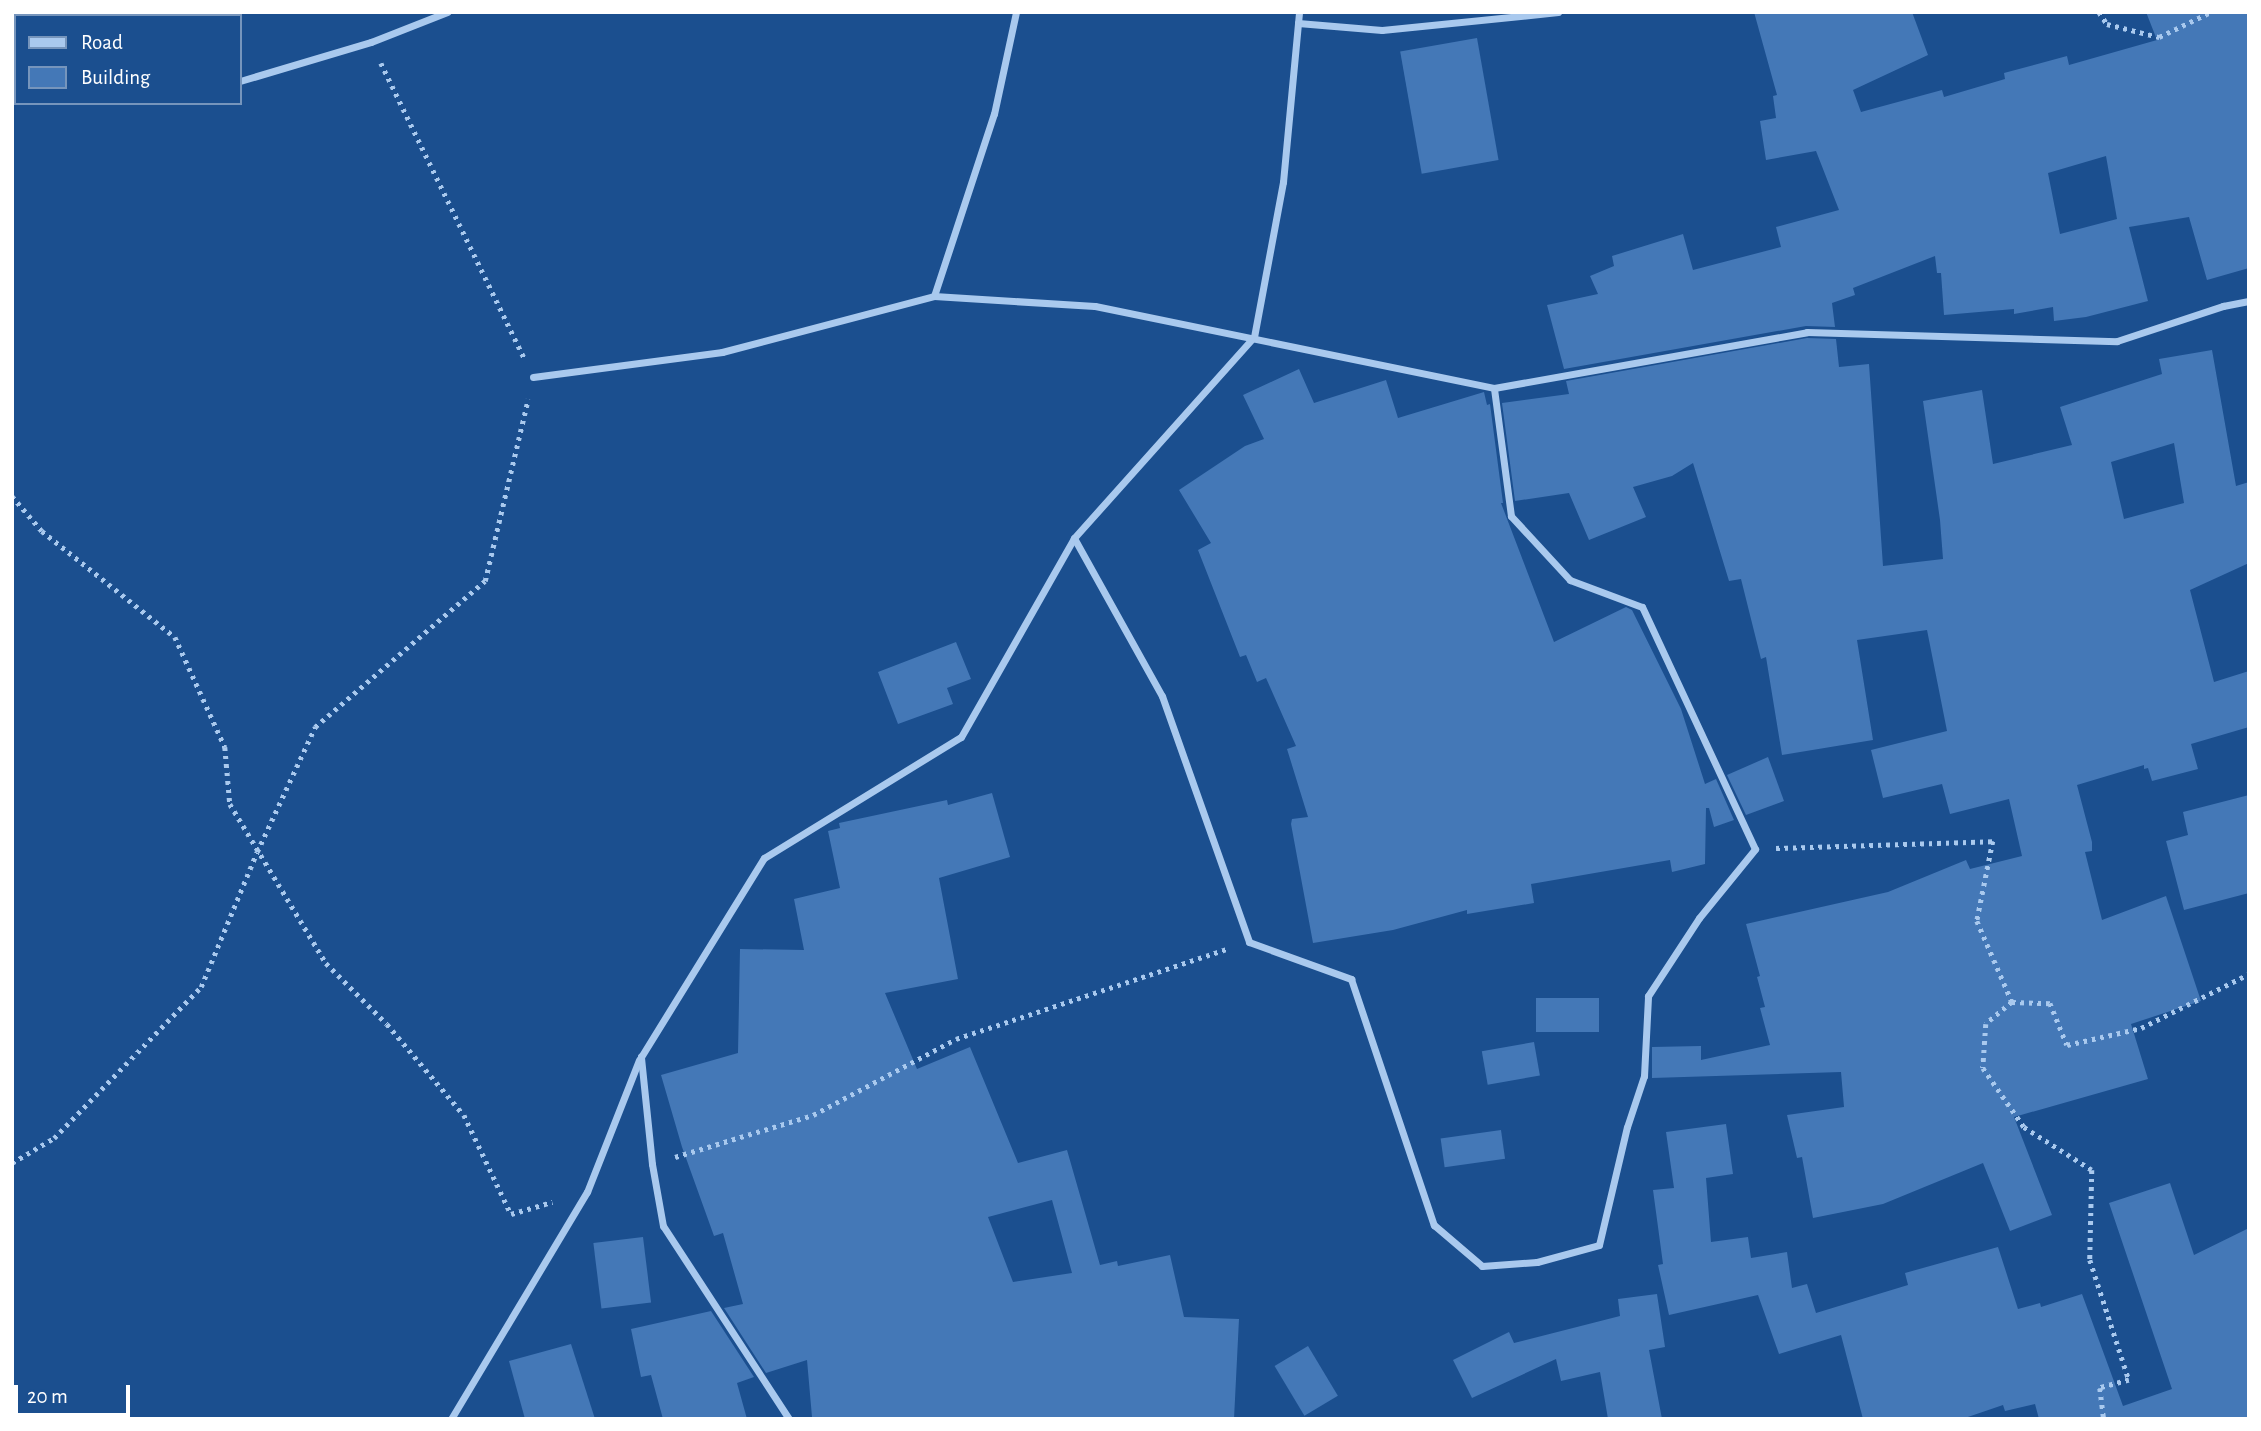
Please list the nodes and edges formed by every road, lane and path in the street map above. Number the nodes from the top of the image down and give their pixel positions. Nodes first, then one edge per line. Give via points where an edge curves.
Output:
1 (447, 12) edge
2 (1016, 12) edge
3 (1299, 12) edge
4 (1558, 12) edge
5 (2098, 12) edge
6 (2211, 12) edge
7 (1298, 23) junction
8 (371, 42) junction
9 (242, 80) edge
10 (934, 296) junction
11 (2249, 301) edge
12 (1254, 337) junction
13 (533, 377) junction
14 (1493, 388) junction
15 (12, 496) edge
16 (1074, 538) junction
17 (1755, 849) junction
18 (257, 852) junction
19 (1249, 942) junction
20 (2249, 974) edge
21 (2012, 1002) junction
22 (641, 1057) junction
23 (12, 1163) edge
24 (652, 1164) junction
25 (587, 1192) junction
26 (451, 1419) edge
27 (789, 1419) edge
28 (2104, 1419) edge

1 - 8 street
2 - 10 street via 994,114
3 - 7 street
4 - 7 street via 1381,30
5 - 6 path via 2107,24 2159,37
7 - 12 street via 1283,182
8 - 9 street
8 - 13 path
10 - 12 street via 1095,306
10 - 13 street via 722,352
11 - 14 street via 2117,341 1807,332
12 - 14 street
12 - 16 street
13 - 18 path via 485,581 315,727
14 - 17 street via 1511,516 1570,580 1642,607
15 - 18 path via 42,531 175,637 225,747 230,804
16 - 19 street via 1161,696
16 - 22 street via 961,737 764,858
17 - 19 street via 1699,918 1648,996 1644,1076 1599,1245 1537,1262 1482,1266 1434,1225 1351,979
17 - 21 path via 1993,841 1977,921
18 - 23 path via 201,987 54,1138
18 - 25 path via 326,963 387,1024 464,1115 511,1213
19 - 24 path via 956,1039 813,1115
20 - 21 path via 2141,1028 2067,1045 2050,1003
21 - 28 path via 1986,1024 1983,1068 2024,1127 2092,1170 2090,1260 2129,1380 2100,1388
22 - 24 street
22 - 25 street
24 - 27 street via 663,1226
25 - 26 street

